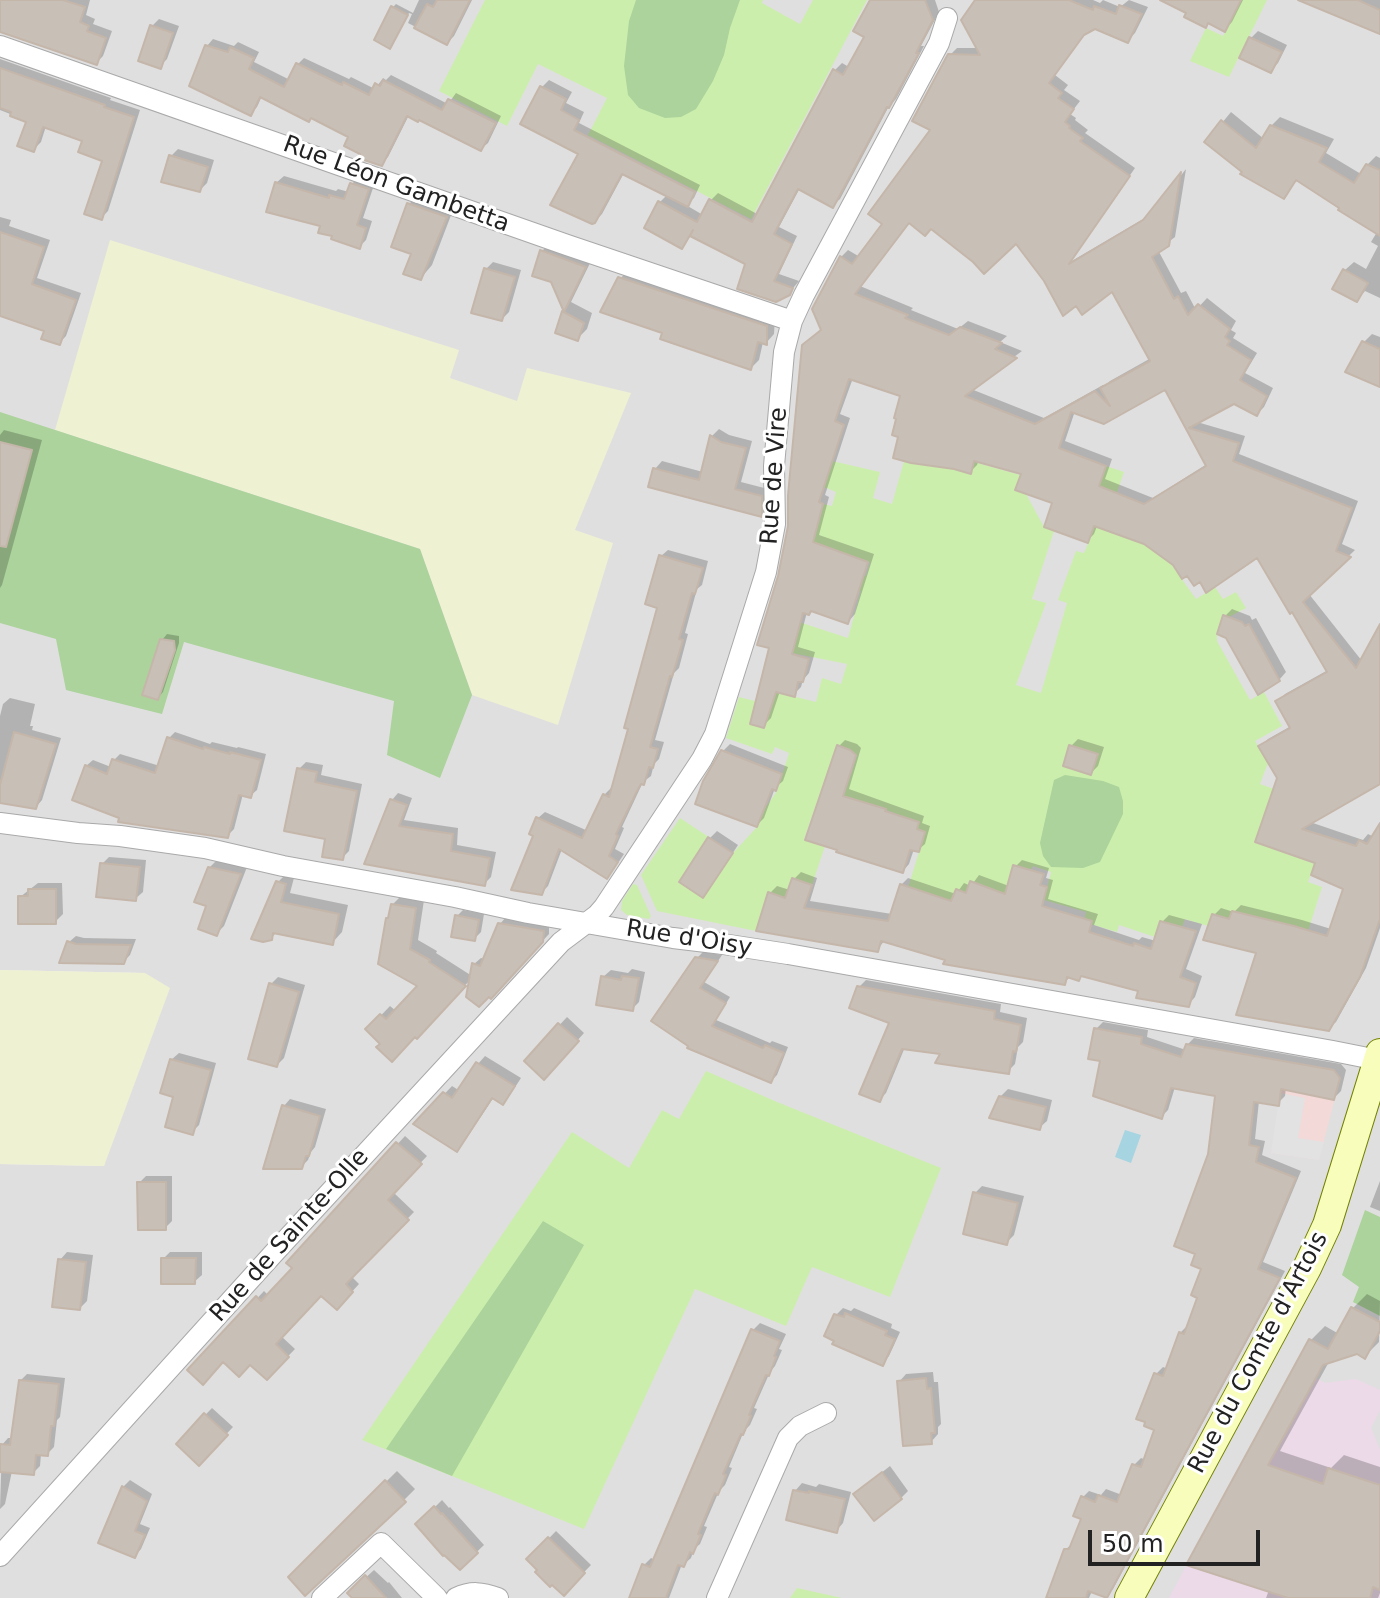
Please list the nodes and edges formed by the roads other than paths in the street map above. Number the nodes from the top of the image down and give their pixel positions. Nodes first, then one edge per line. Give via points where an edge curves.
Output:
1 (947, 18) dead end
2 (0, 46) edge
3 (792, 321) junction
4 (0, 823) edge
5 (586, 923) junction
6 (1379, 1057) edge
7 (826, 1413) dead end
8 (0, 1556) edge
9 (322, 1598) edge
10 (437, 1598) edge
11 (456, 1598) edge
12 (498, 1598) edge
13 (717, 1598) edge
14 (1129, 1598) edge

1 - 3 street, Rue de Vire via 939,43
2 - 3 street, Rue Léon Gambetta
3 - 5 street, Rue de Vire via 784,352 774,466 773,539 715,734 604,907
4 - 5 street, Rue d'Oisy via 205,848
5 - 6 street, Rue d'Oisy
5 - 8 street, Rue de Sainte-Olle via 561,942 406,1109
6 - 14 main road, Rue du Comte d'Artois via 1321,1239
7 - 13 street via 788,1438
9 - 10 street via 381,1543
11 - 12 street via 474,1592

